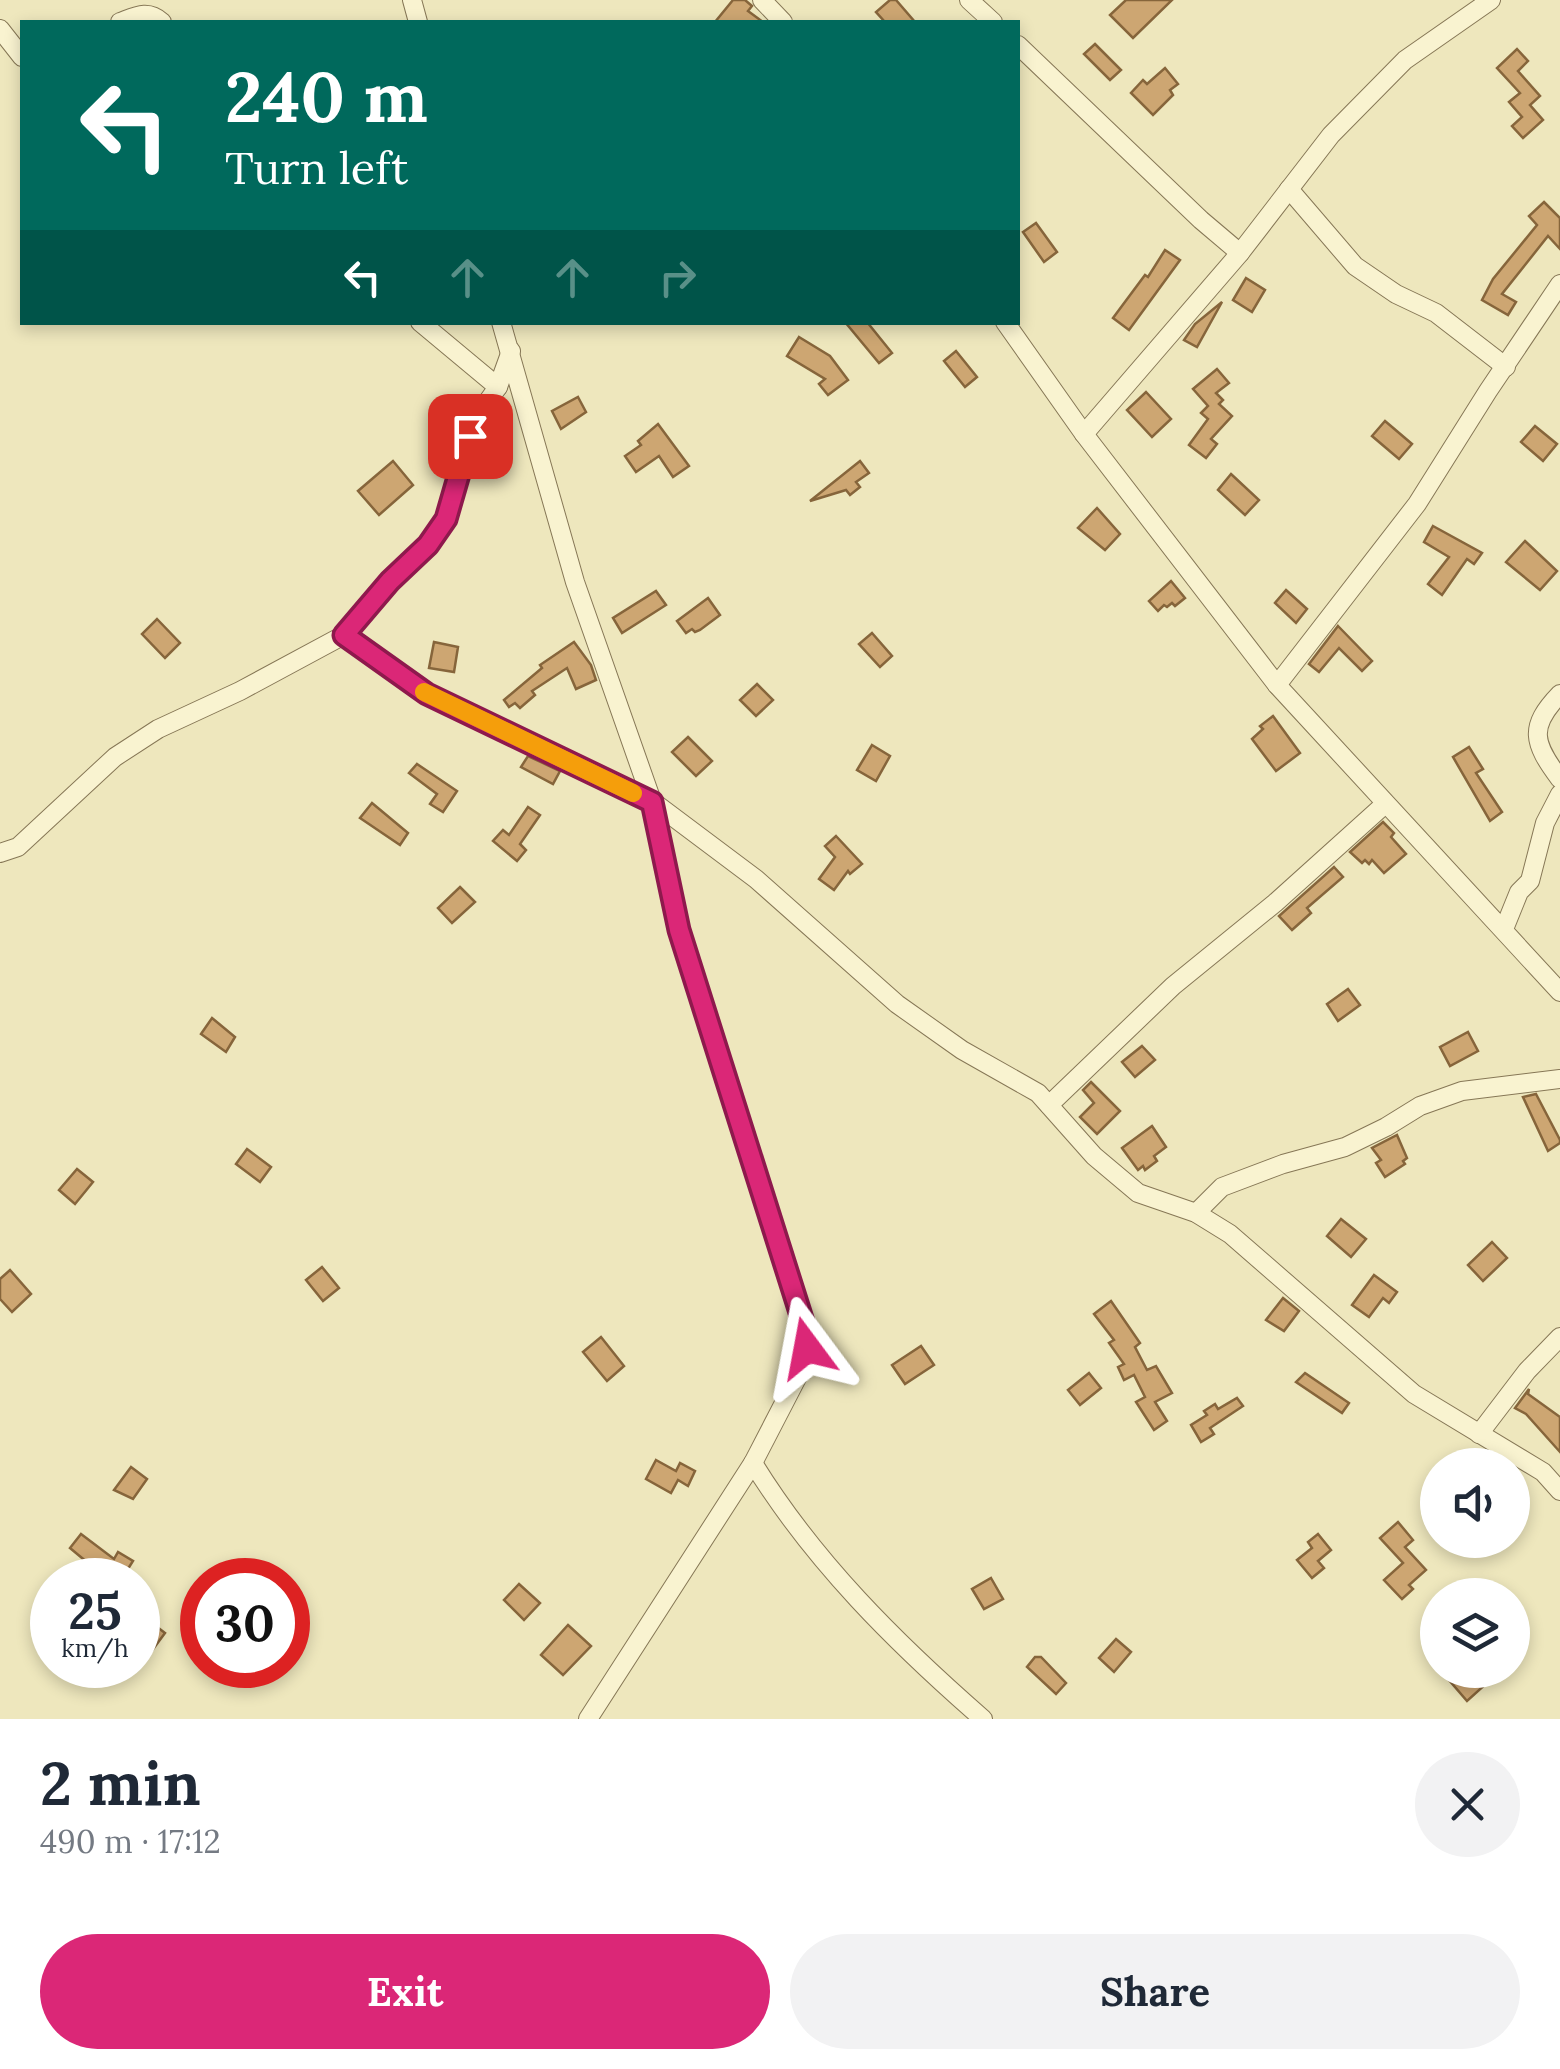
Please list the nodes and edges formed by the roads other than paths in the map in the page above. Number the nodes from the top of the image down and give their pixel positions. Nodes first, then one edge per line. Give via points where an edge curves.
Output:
1 (762, 0) edge
2 (969, 0) edge
3 (1491, 0) edge
4 (125, 20) edge
5 (160, 20) edge
6 (781, 20) edge
7 (992, 20) edge
8 (0, 29) edge
9 (1020, 47) edge
10 (20, 54) edge
11 (1289, 190) junction
12 (1240, 253) junction
13 (1560, 284) edge
14 (424, 325) edge
15 (502, 325) edge
16 (1007, 325) edge
17 (511, 351) junction
18 (1506, 367) junction
19 (498, 387) junction
20 (1084, 434) junction
21 (344, 635) junction
22 (1278, 685) junction
23 (1560, 694) edge
24 (1560, 779) edge
25 (1560, 794) edge
26 (652, 802) junction
27 (1385, 804) junction
28 (0, 852) edge
29 (1504, 930) junction
30 (1560, 992) edge
31 (1560, 1079) edge
32 (1049, 1105) junction
33 (1196, 1213) junction
34 (1560, 1336) edge
35 (1479, 1434) junction
36 (754, 1463) junction
37 (1560, 1491) edge
38 (588, 1719) edge
39 (983, 1719) edge

1 - 6 street
2 - 7 street
3 - 11 street via 1405,60 1331,135
4 - 5 street via 140,14
8 - 10 street
9 - 12 street
11 - 12 street
11 - 18 street via 1354,266 1436,313
12 - 20 street
13 - 18 street
14 - 19 street
15 - 17 street
16 - 20 street
17 - 19 street
17 - 26 street via 575,582
18 - 22 street via 1417,504
19 - 21 street via 477,416 446,519
20 - 22 street
21 - 26 street via 427,694
21 - 28 street via 144,738 18,846
22 - 27 street
23 - 24 street via 1541,714 1538,742
25 - 29 street via 1530,880
26 - 32 street via 756,880 897,1004
26 - 36 street via 679,930 804,1325 807,1348 798,1376
27 - 29 street
27 - 32 street via 1173,986
29 - 30 street
31 - 33 street via 1462,1092 1420,1106 1344,1146 1222,1188
32 - 33 street via 1138,1193
33 - 35 street via 1230,1234 1414,1394
34 - 35 street
35 - 37 street via 1543,1472
36 - 38 street
36 - 39 street via 782,1509 864,1608

